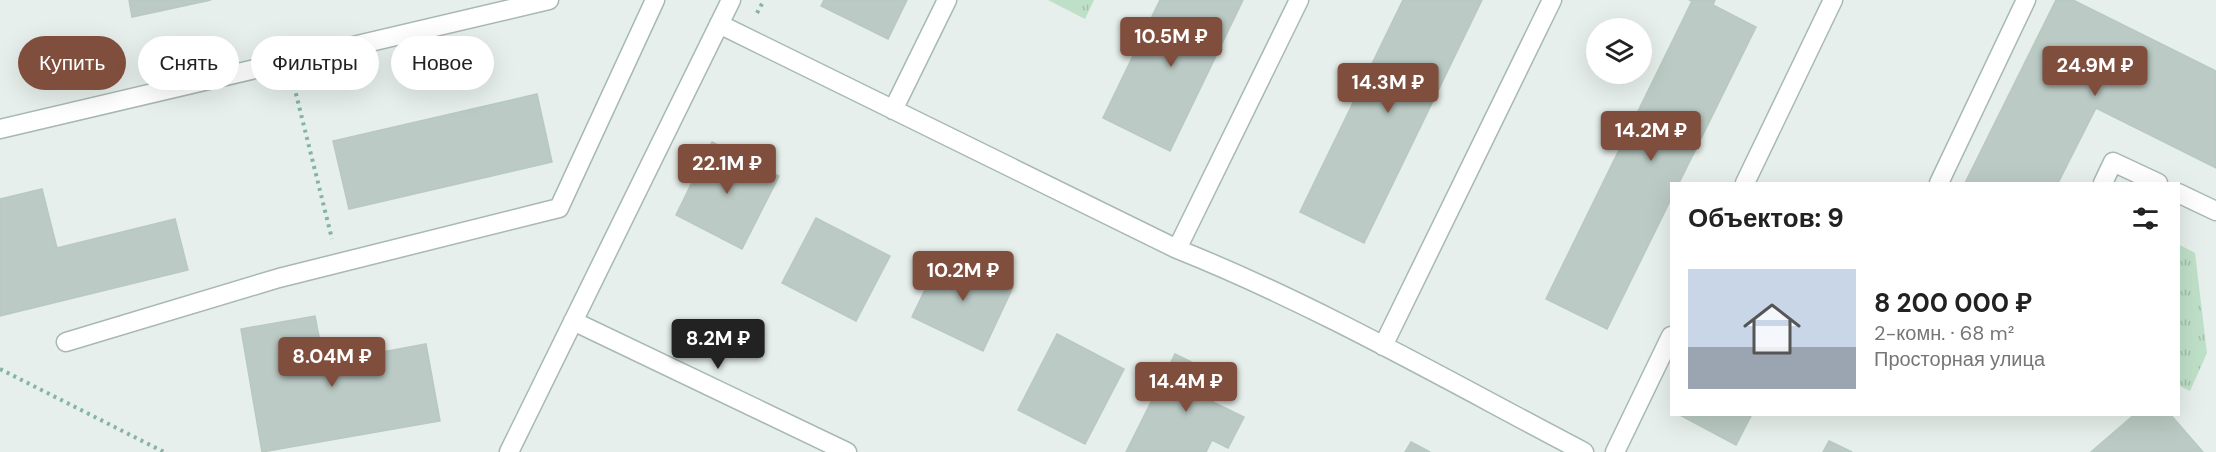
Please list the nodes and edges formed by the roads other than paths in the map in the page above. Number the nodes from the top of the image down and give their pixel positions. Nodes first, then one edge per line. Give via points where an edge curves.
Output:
1 (549, 0) edge
2 (655, 0) edge
3 (730, 0) edge
4 (946, 0) edge
5 (1299, 0) edge
6 (1552, 0) edge
7 (1833, 0) edge
8 (2026, 0) edge
9 (719, 24) junction
10 (893, 110) junction
11 (0, 129) edge
12 (1745, 182) edge
13 (1939, 182) edge
14 (2103, 182) edge
15 (2156, 182) edge
16 (2180, 194) edge
17 (2216, 211) edge
18 (1177, 249) junction
19 (573, 321) junction
20 (1670, 338) edge
21 (66, 342) dead end
22 (1383, 346) junction
23 (509, 452) edge
24 (847, 452) edge
25 (1584, 452) edge
26 (1615, 452) edge

1 - 11 street
2 - 21 street via 559,208 279,278
3 - 9 street
4 - 10 street
5 - 18 street
6 - 22 street
7 - 12 street
8 - 13 street
9 - 10 street
9 - 19 street
10 - 18 street
14 - 15 street via 2113,162
16 - 17 street
18 - 22 street
19 - 23 street
19 - 24 street
20 - 26 street
22 - 25 street

